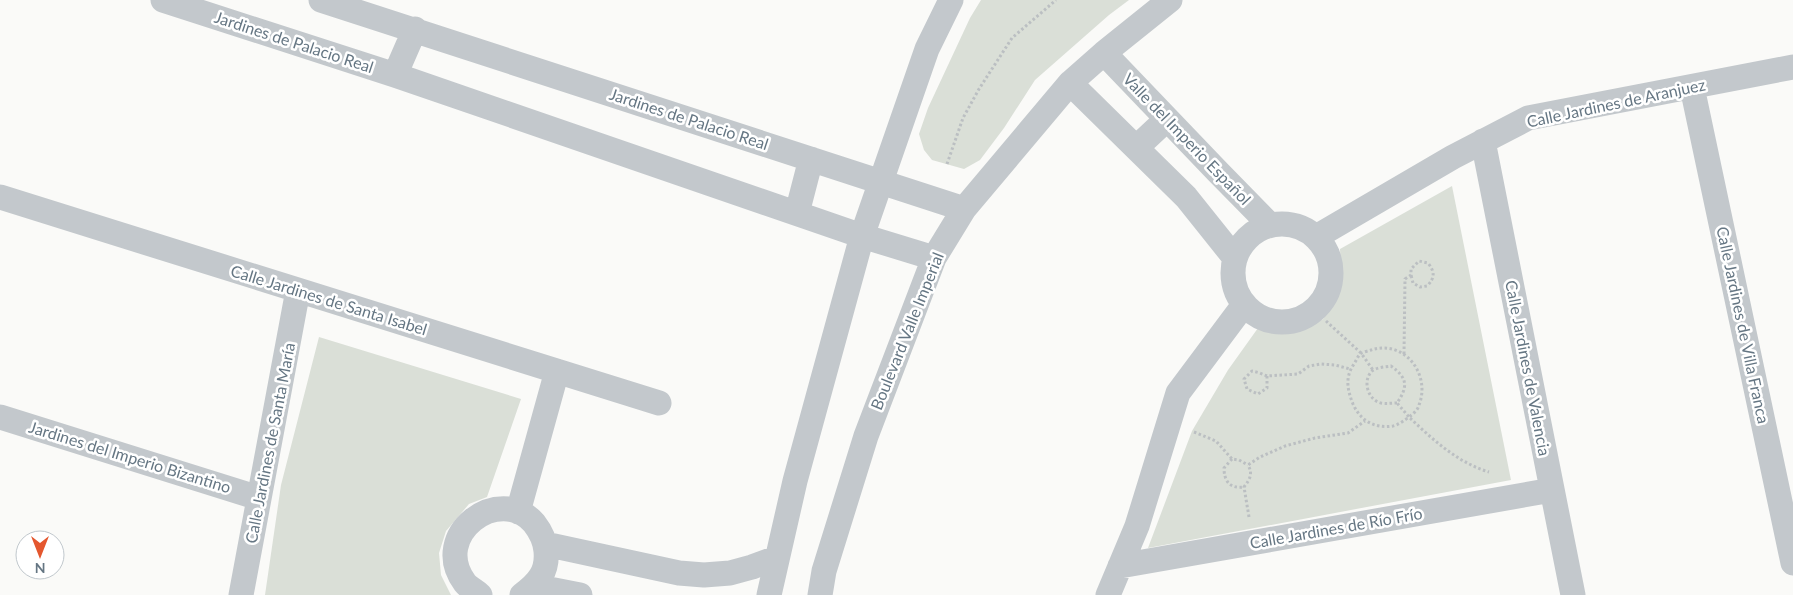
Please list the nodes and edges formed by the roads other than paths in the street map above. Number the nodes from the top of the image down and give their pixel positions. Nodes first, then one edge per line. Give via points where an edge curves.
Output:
1 (163, 0) edge
2 (321, 0) edge
3 (951, 0) edge
4 (1170, 0) edge
5 (415, 29) junction
6 (1104, 53) junction
7 (1793, 67) edge
8 (395, 75) junction
9 (1070, 83) junction
10 (1692, 87) junction
11 (1167, 119) junction
12 (1483, 141) junction
13 (1136, 148) junction
14 (812, 159) junction
15 (880, 181) junction
16 (0, 196) edge
17 (964, 209) junction
18 (797, 213) junction
19 (1270, 225) junction
20 (862, 236) junction
21 (1316, 237) junction
22 (1234, 257) junction
23 (934, 258) junction
24 (298, 290) junction
25 (1243, 306) junction
26 (557, 371) junction
27 (659, 403) dead end
28 (0, 417) edge
29 (1552, 490) junction
30 (259, 498) junction
31 (518, 512) junction
32 (545, 544) junction
33 (776, 558) junction
34 (1793, 563) edge
35 (1120, 566) junction
36 (677, 584) edge
37 (528, 591) edge
38 (241, 595) edge
39 (480, 595) edge
40 (580, 595) edge
41 (769, 595) edge
42 (820, 595) edge
43 (1108, 595) edge
44 (1573, 595) edge

1 - 8 street, Jardines de Palacio Real
2 - 5 street, Jardines de Palacio Real
3 - 15 street via 927,49
4 - 6 street, Boulevard Valle Imperial
5 - 8 street, Jardines de Palacio Real
5 - 14 street, Jardines de Palacio Real
6 - 9 street, Boulevard Valle Imperial
6 - 11 street, Valle del Imperio Español
7 - 10 street, Calle Jardines de Aranjuez
8 - 18 street, Jardines de Palacio Real
9 - 13 street
9 - 17 street, Boulevard Valle Imperial
10 - 12 street, Calle Jardines de Aranjuez via 1528,118
10 - 34 street, Calle Jardines de Villa Franca
11 - 13 street
11 - 19 street, Valle del Imperio Español
12 - 21 street, Calle Jardines de Aranjuez
12 - 29 street, Calle Jardines de Valencia
13 - 22 street via 1186,197
14 - 15 street, Jardines de Palacio Real
14 - 18 street
15 - 17 street, Jardines de Palacio Real
15 - 20 street
16 - 24 street, Calle Jardines de Santa Isabel
17 - 23 street, Boulevard Valle Imperial
18 - 20 street, Jardines de Palacio Real
19 - 21 street via 1295,225
19 - 22 street via 1248,236
20 - 23 street, Jardines de Palacio Real
20 - 33 street
21 - 25 street via 1330,260 1330,286 1317,310 1293,322 1266,321
22 - 25 street via 1232,283
23 - 42 street, Boulevard Valle Imperial via 866,436 824,571
24 - 26 street, Calle Jardines de Santa Isabel
24 - 30 street, Calle Jardines de Santa María
25 - 35 street via 1178,393 1137,526
26 - 27 street, Calle Jardines de Santa Isabel
26 - 31 street
28 - 30 street, Jardines del Imperio Bizantino
29 - 35 street, Calle Jardines de Río Frío
29 - 44 street, Calle Jardines de Valencia
30 - 38 street, Calle Jardines de Santa María
31 - 32 street via 540,531
31 - 39 street via 498,509 479,515 464,528 456,546 457,566 466,584
32 - 36 street
32 - 37 street via 547,559 543,574
33 - 36 street via 752,568 704,575
33 - 41 street
35 - 43 street
37 - 40 street

